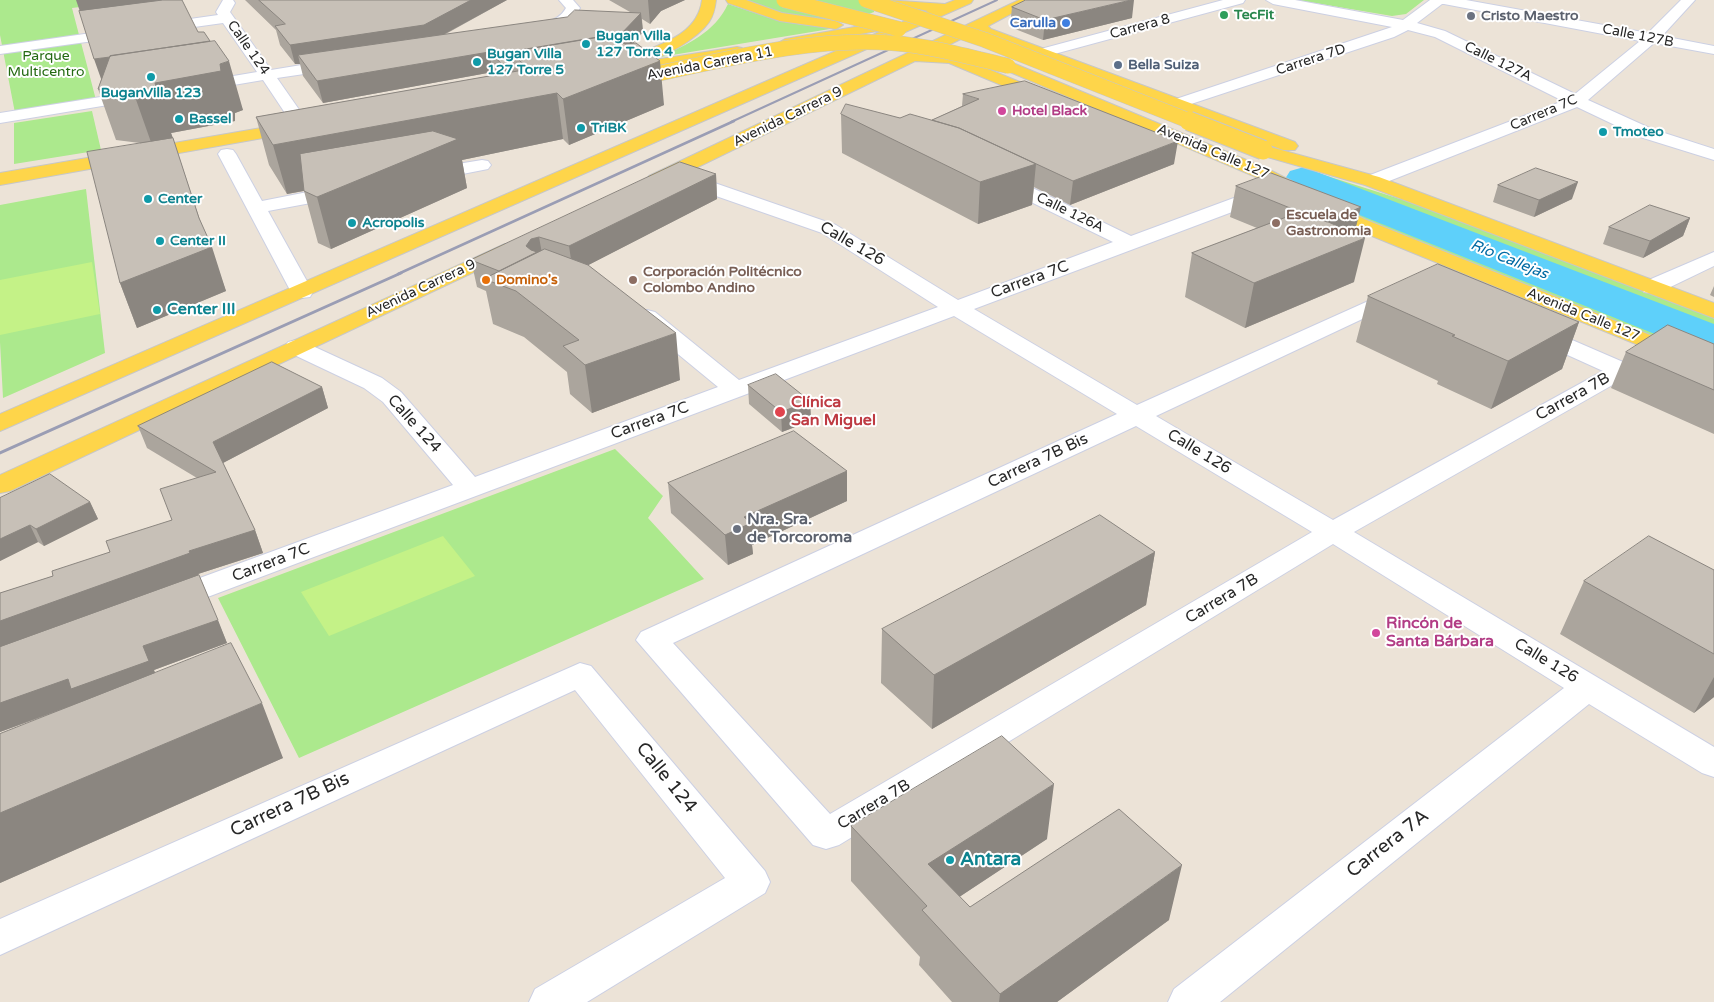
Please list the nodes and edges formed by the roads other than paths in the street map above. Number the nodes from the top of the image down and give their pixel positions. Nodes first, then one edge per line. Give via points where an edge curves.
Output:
1 (232, 0) edge
2 (709, 0) edge
3 (734, 0) edge
4 (784, 0) edge
5 (866, 0) edge
6 (878, 0) edge
7 (893, 0) edge
8 (966, 0) edge
9 (1030, 0) edge
10 (1238, 0) edge
11 (1273, 0) edge
12 (1438, 0) edge
13 (1444, 0) edge
14 (1688, 0) edge
15 (568, 1) edge
16 (950, 7) junction
17 (227, 18) junction
18 (919, 21) junction
19 (980, 25) junction
20 (1406, 25) junction
21 (527, 34) edge
22 (1652, 38) junction
23 (0, 50) edge
24 (1714, 50) edge
25 (1042, 53) junction
26 (907, 59) junction
27 (351, 62) edge
28 (1008, 66) junction
29 (611, 74) junction
30 (267, 75) junction
31 (178, 89) edge
32 (149, 94) edge
33 (1577, 101) junction
34 (1176, 104) junction
35 (0, 118) edge
36 (303, 128) junction
37 (227, 154) junction
38 (1714, 156) edge
39 (1243, 164) junction
40 (482, 165) dead end
41 (981, 171) edge
42 (669, 174) junction
43 (414, 178) edge
44 (0, 179) edge
45 (1372, 181) junction
46 (644, 186) edge
47 (365, 187) edge
48 (1265, 190) junction
49 (0, 196) edge
50 (256, 208) junction
51 (1357, 223) junction
52 (524, 242) edge
53 (1130, 243) junction
54 (1714, 258) edge
55 (1652, 288) junction
56 (302, 292) junction
57 (625, 304) edge
58 (956, 308) junction
59 (1714, 311) edge
60 (296, 347) junction
61 (1714, 369) edge
62 (1622, 370) joint
63 (735, 389) junction
64 (1137, 415) junction
65 (0, 423) edge
66 (0, 484) edge
67 (470, 488) junction
68 (1333, 532) junction
69 (147, 609) edge
70 (580, 674) joint
71 (1588, 686) junction
72 (1714, 764) edge
73 (826, 834) joint
74 (0, 938) edge
75 (550, 1002) edge
76 (1188, 1002) edge

1 - 17 street, Calle 124 via 224,6
2 - 29 main road via 705,19 681,39
3 - 6 main road via 780,17 839,25 867,22 883,16 888,9
4 - 28 main road, Avenida Calle 127, bridge via 926,36
5 - 45 main road, Avenida Calle 127, bridge via 985,40 1263,150
7 - 16 main road via 919,7
8 - 16 main road
9 - 19 main road, Avenida Carrera 9
10 - 25 street, Carrera 8
11 - 20 street, Calle 127A
12 - 20 street, Carrera 7D
13 - 22 street, Calle 127B
14 - 22 street, Carrera 7C
15 - 21 street via 572,8 570,15 561,22
16 - 18 main road
17 - 23 street
17 - 30 street, Calle 124
18 - 29 main road, Avenida Carrera 11
18 - 56 main road
19 - 25 main road via 986,32
19 - 26 main road, Avenida Carrera 9
20 - 33 street, Calle 127A via 1440,34
20 - 34 street, Carrera 7D via 1358,45
22 - 24 street, Calle 127B
22 - 33 street, Carrera 7C
25 - 34 main road
26 - 42 main road, Avenida Carrera 9
26 - 48 main road via 951,59
27 - 30 street
28 - 29 main road, Avenida Carrera 11, bridge via 913,46 835,43 803,46 632,79
28 - 39 main road, Avenida Calle 127
30 - 31 street
30 - 36 street, Calle 124
32 - 35 street
33 - 38 street, Calle 127A via 1646,132
33 - 45 street, Carrera 7C
34 - 45 main road
36 - 37 main road
36 - 44 main road
37 - 49 main road
37 - 50 street
39 - 48 street via 1264,181
39 - 51 main road, Avenida Calle 127
40 - 43 street
41 - 53 street, Calle 126A
42 - 46 main road, Avenida Carrera 9
42 - 58 street, Calle 126 via 830,229
45 - 55 main road, Avenida Calle 127
47 - 50 street
48 - 51 main road
48 - 53 street, Carrera 7C via 1257,196
50 - 56 street
51 - 61 main road, Avenida Calle 127
52 - 60 main road, Avenida Carrera 9
53 - 58 street, Carrera 7C
54 - 55 street
55 - 59 main road, Avenida Calle 127
56 - 65 main road
57 - 63 street via 642,313
58 - 63 street, Carrera 7C
58 - 64 street, Calle 126
60 - 66 main road, Avenida Carrera 9
60 - 67 street, Calle 124 via 373,383 392,396
62 - 64 street, Carrera 7B Bis via 1424,282
62 - 68 street, Carrera 7B
63 - 67 street, Carrera 7C
64 - 68 street, Calle 126
64 - 73 street, Carrera 7B Bis via 652,640
67 - 69 street, Carrera 7C
68 - 71 street, Calle 126
68 - 73 street, Carrera 7B
70 - 74 street, Carrera 7B Bis
70 - 75 street, Calle 124 via 751,882
71 - 72 street, Calle 126
71 - 76 street, Carrera 7A

